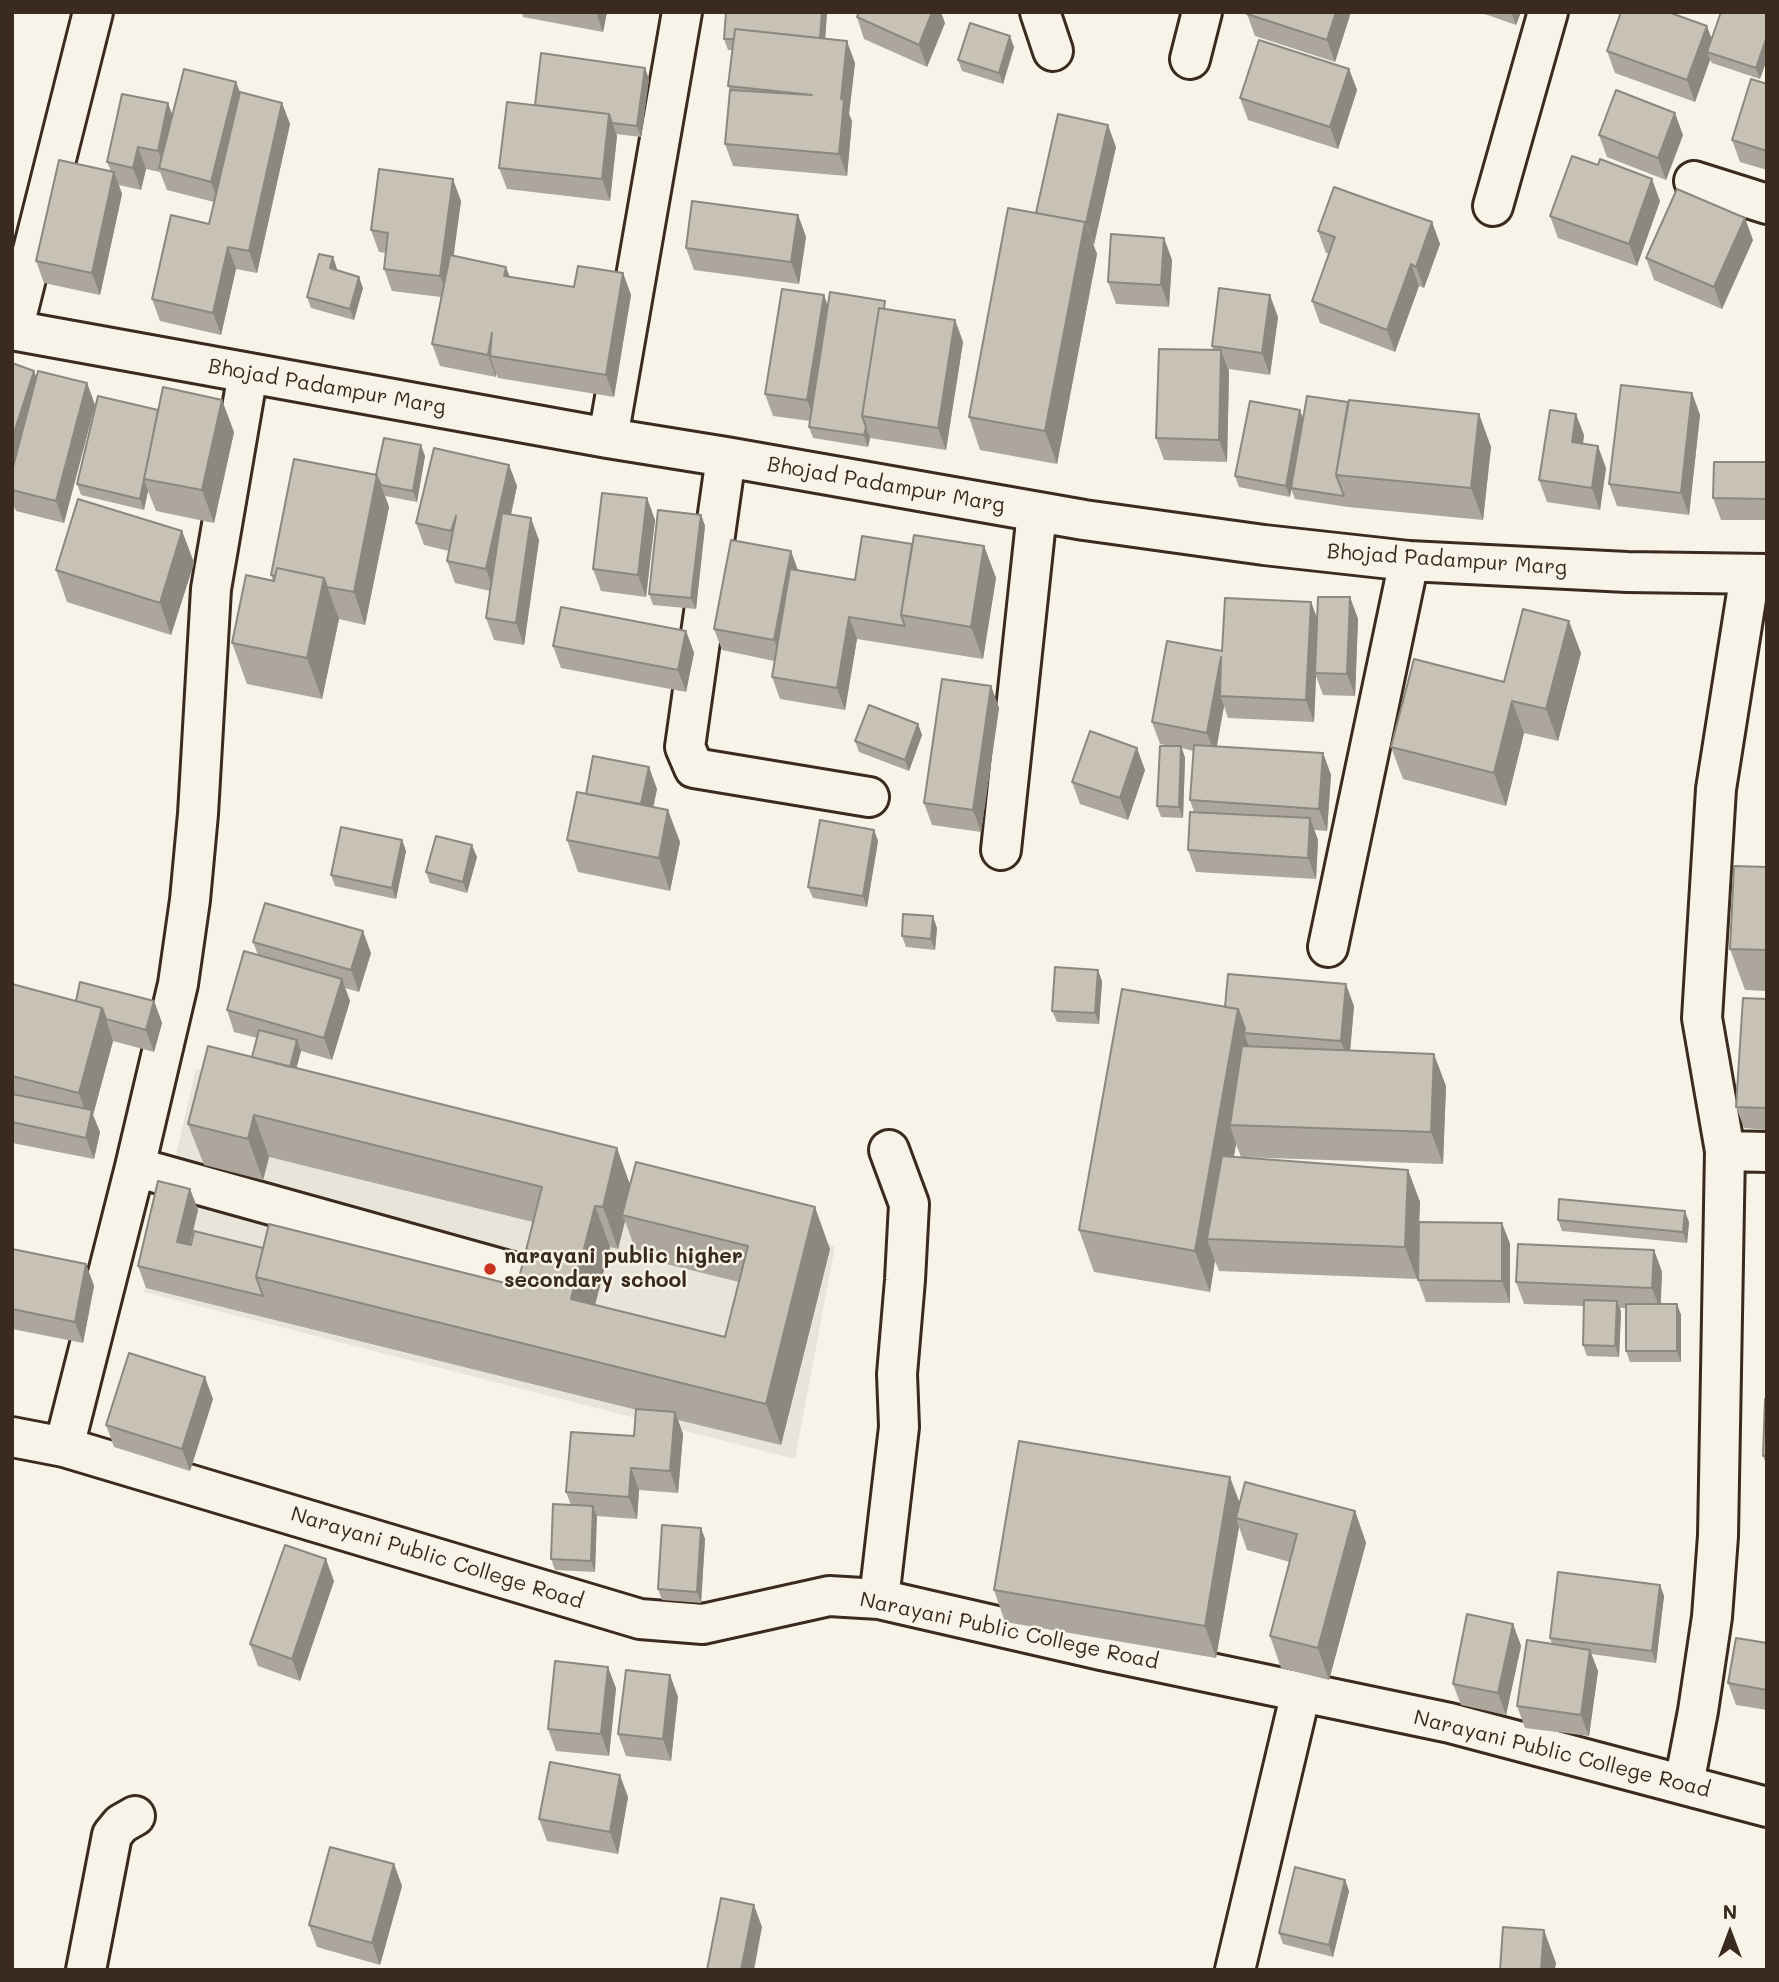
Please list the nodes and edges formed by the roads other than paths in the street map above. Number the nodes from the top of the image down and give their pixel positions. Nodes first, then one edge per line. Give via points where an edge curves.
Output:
1 (93, 12) edge
2 (682, 12) edge
3 (1040, 12) edge
4 (1202, 12) edge
5 (1548, 12) edge
6 (1053, 51) dead end
7 (1190, 59) dead end
8 (1694, 181) dead end
9 (1767, 204) edge
10 (1493, 206) dead end
11 (13, 330) edge
12 (248, 373) junction
13 (608, 438) junction
14 (726, 457) junction
15 (1037, 512) junction
16 (1409, 561) junction
17 (1758, 574) edge
18 (869, 797) dead end
19 (1001, 850) dead end
20 (1328, 947) dead end
21 (890, 1150) dead end
22 (1725, 1151) junction
23 (1767, 1152) edge
24 (135, 1167) junction
25 (519, 1274) edge
26 (12, 1437) edge
27 (64, 1447) junction
28 (879, 1599) junction
29 (1301, 1692) junction
30 (1684, 1784) junction
31 (1767, 1807) edge
32 (135, 1815) dead end
33 (86, 1970) edge
34 (1235, 1970) edge

1 - 11 street
2 - 13 street
3 - 6 street
4 - 7 street
5 - 10 street
8 - 9 street
11 - 12 street, Bhojad Padampur Marg
12 - 13 street, Bhojad Padampur Marg
12 - 24 street via 211,589 190,900 178,984
13 - 14 street, Bhojad Padampur Marg
14 - 15 street, Bhojad Padampur Marg
14 - 18 street via 685,747 694,768
15 - 16 street, Bhojad Padampur Marg
15 - 19 street
16 - 17 street, Bhojad Padampur Marg
16 - 20 street
17 - 22 street via 1716,789 1702,1018
21 - 28 street via 909,1204 897,1374 899,1427
22 - 23 street
22 - 30 street via 1718,1535 1712,1617
24 - 25 street
24 - 27 street
26 - 27 street, Narayani Public College Road
27 - 28 street, Narayani Public College Road via 640,1619 703,1624 829,1596
28 - 29 street, Narayani Public College Road
29 - 30 street, Narayani Public College Road via 1450,1723
29 - 34 street
30 - 31 street, Narayani Public College Road
32 - 33 street via 112,1835

